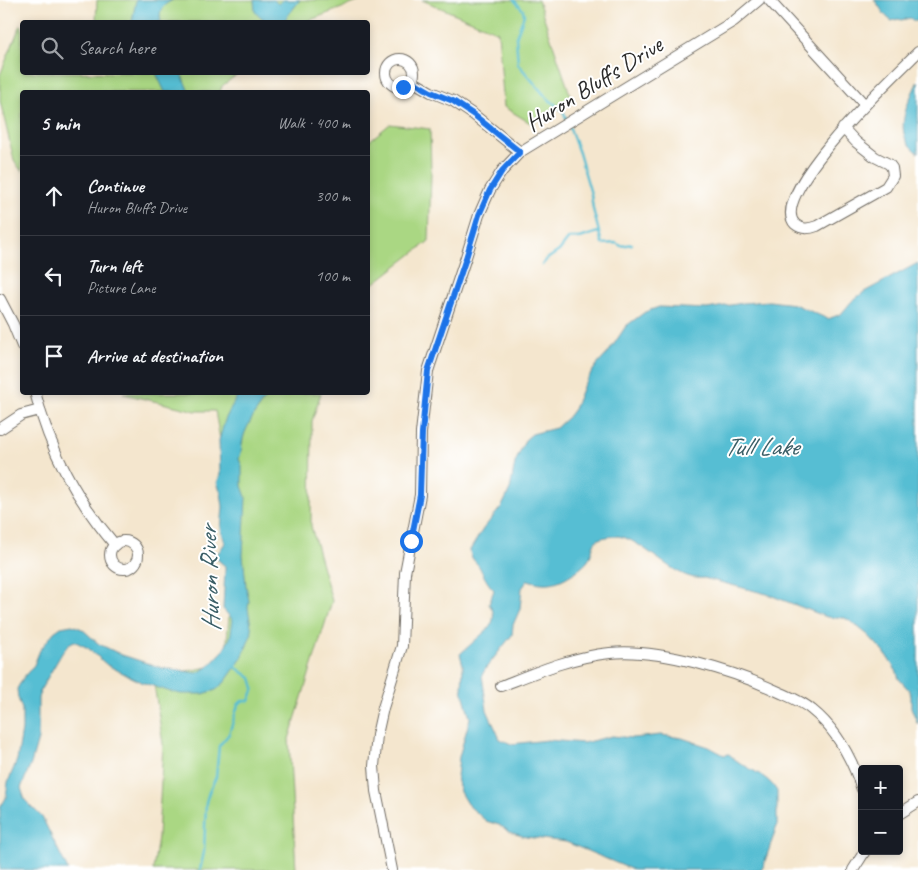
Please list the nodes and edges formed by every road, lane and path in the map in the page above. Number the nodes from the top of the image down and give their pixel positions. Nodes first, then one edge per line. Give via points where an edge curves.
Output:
1 (759, 0) edge
2 (770, 0) edge
3 (918, 52) edge
4 (412, 81) dead end
5 (865, 105) junction
6 (842, 128) junction
7 (520, 152) junction
8 (0, 299) edge
9 (20, 340) edge
10 (36, 395) edge
11 (40, 410) junction
12 (0, 429) edge
13 (115, 545) dead end
14 (501, 686) dead end
15 (858, 777) edge
16 (918, 802) edge
17 (903, 811) edge
18 (862, 855) edge
19 (392, 870) edge
20 (853, 870) edge

1 - 7 street, Huron Bluffs Drive via 734,21
2 - 5 street
3 - 5 street
4 - 7 street via 453,101
5 - 6 street
6 - 6 street via 805,179 791,207 790,215 802,228 817,226 886,187 893,176 889,164 875,157
7 - 19 street, Huron Bluffs Drive via 502,171 479,215 428,371 420,495 405,573 402,646 383,708 374,766
8 - 9 street
10 - 11 street
11 - 12 street via 21,415
11 - 13 street via 70,483
14 - 15 street via 569,660 610,653 639,652 677,659 765,685 812,709 846,751
16 - 17 street
18 - 20 street

